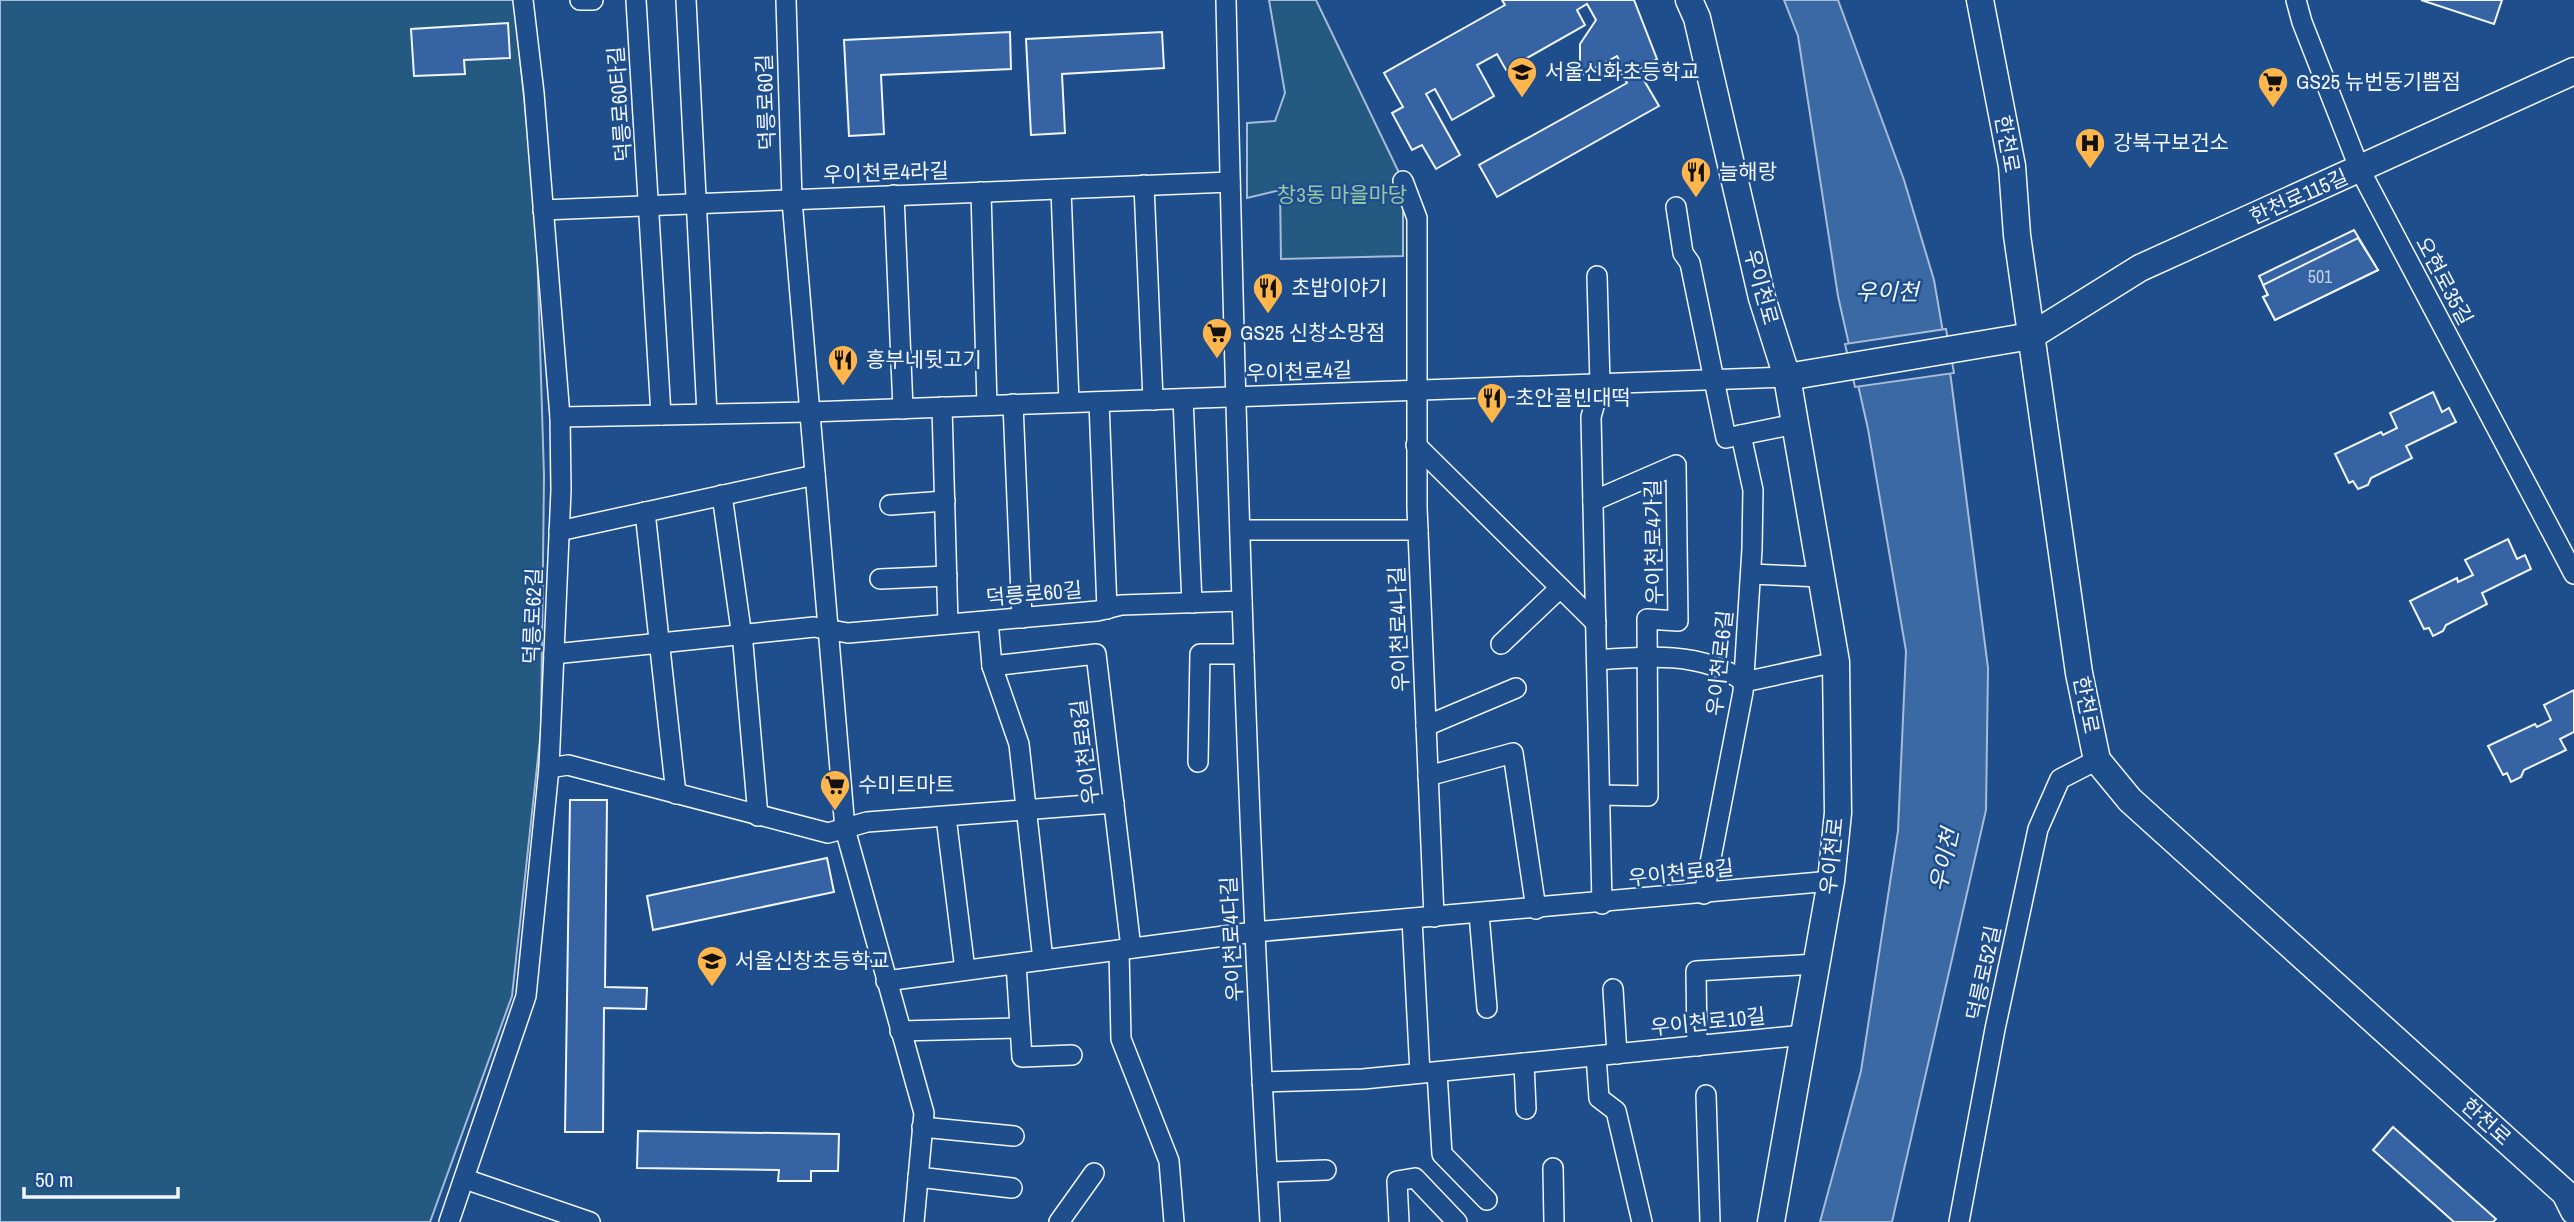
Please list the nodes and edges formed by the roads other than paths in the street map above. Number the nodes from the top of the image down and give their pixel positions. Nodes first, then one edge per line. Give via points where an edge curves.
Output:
1 (523, 0) edge
2 (580, 0) edge
3 (593, 0) edge
4 (636, 0) edge
5 (686, 0) edge
6 (786, 0) edge
7 (1226, 0) edge
8 (1689, 0) edge
9 (1980, 0) edge
10 (2296, 0) edge
11 (2574, 71) edge
12 (2360, 170) junction
13 (1403, 181) dead end
14 (1230, 182) junction
15 (1144, 185) junction
16 (1061, 189) junction
17 (981, 192) junction
18 (894, 195) junction
19 (792, 200) junction
20 (696, 204) junction
21 (649, 205) junction
22 (1676, 207) dead end
23 (543, 210) junction
24 (1597, 276) dead end
25 (2031, 337) junction
26 (1787, 377) junction
27 (1713, 380) junction
28 (1600, 384) junction
29 (1416, 390) junction
30 (1235, 397) junction
31 (1183, 399) junction
32 (1153, 400) junction
33 (1069, 402) junction
34 (1100, 402) junction
35 (1013, 404) junction
36 (987, 405) junction
37 (942, 407) junction
38 (903, 408) junction
39 (809, 412) junction
40 (707, 414) junction
41 (661, 415) junction
42 (560, 417) junction
43 (1795, 424) junction
44 (1733, 436) junction
45 (1416, 445) junction
46 (815, 475) junction
47 (722, 495) junction
48 (1593, 500) junction
49 (945, 501) junction
50 (890, 505) dead end
51 (645, 512) junction
52 (1240, 530) junction
53 (1418, 530) junction
54 (559, 531) junction
55 (2574, 574) edge
56 (1751, 575) junction
57 (947, 576) junction
58 (1822, 577) junction
59 (880, 579) dead end
60 (1560, 588) junction
61 (1242, 601) junction
62 (1192, 603) junction
63 (1107, 609) junction
64 (1022, 618) junction
65 (988, 621) junction
66 (948, 624) junction
67 (1596, 624) junction
68 (830, 630) junction
69 (740, 634) junction
70 (662, 643) junction
71 (1501, 644) dead end
72 (554, 654) junction
73 (1244, 654) junction
74 (1647, 656) junction
75 (1597, 660) junction
76 (1836, 662) junction
77 (992, 666) junction
78 (1744, 682) junction
79 (1516, 688) dead end
80 (1426, 726) junction
81 (2097, 760) junction
82 (1198, 762) dead end
83 (549, 768) junction
84 (1428, 776) junction
85 (676, 794) junction
86 (1600, 796) junction
87 (1114, 803) junction
88 (1025, 811) junction
89 (758, 816) junction
90 (947, 817) junction
91 (845, 829) junction
92 (1831, 881) junction
93 (1704, 894) junction
94 (1602, 904) junction
95 (1536, 909) junction
96 (1479, 914) junction
97 (1434, 918) junction
98 (1412, 919) junction
99 (1254, 932) junction
100 (1125, 949) junction
101 (1043, 960) junction
102 (1016, 964) junction
103 (1816, 964) junction
104 (965, 970) junction
105 (886, 981) junction
106 (1613, 989) dead end
107 (1487, 1008) dead end
108 (1020, 1028) junction
109 (900, 1031) junction
110 (1804, 1035) junction
111 (1697, 1046) junction
112 (1617, 1054) junction
113 (1072, 1055) dead end
114 (1596, 1056) junction
115 (1524, 1063) junction
116 (1428, 1073) junction
117 (1262, 1082) junction
118 (1706, 1095) dead end
119 (1525, 1109) dead end
120 (922, 1127) junction
121 (1014, 1136) dead end
122 (1553, 1168) dead end
123 (1326, 1170) dead end
124 (1267, 1172) junction
125 (1094, 1173) dead end
126 (918, 1177) junction
127 (465, 1180) junction
128 (1012, 1188) dead end
129 (1487, 1200) dead end
130 (2574, 1211) edge
131 (2574, 1218) edge
132 (449, 1222) edge
133 (590, 1222) edge
134 (914, 1222) edge
135 (1059, 1222) edge
136 (1174, 1222) edge
137 (1270, 1222) edge
138 (1399, 1222) edge
139 (1457, 1222) edge
140 (1554, 1222) edge
141 (1642, 1222) edge
142 (1710, 1222) edge
143 (1771, 1222) edge
144 (1959, 1222) edge
145 (2567, 1222) edge

1 - 23 street, 덕릉로62길
2 - 3 street
4 - 21 street, 덕릉로60타길
5 - 20 street
6 - 19 street, 덕릉로60길
7 - 14 street
8 - 26 street, 우이천로 via 1762,298
9 - 25 street, 한천로 via 2012,166
10 - 12 street, 오현로35길
11 - 12 street, 한천로115길
12 - 25 street, 한천로115길 via 2140,268
12 - 55 street, 오현로35길
13 - 29 street via 1417,218
14 - 15 street, 우이천로4라길
14 - 30 street
15 - 16 street, 우이천로4라길
15 - 32 street
16 - 17 street, 우이천로4라길
16 - 33 street
17 - 18 street, 우이천로4라길
17 - 36 street
18 - 19 street, 우이천로4라길
18 - 38 street
19 - 20 street, 우이천로4라길
19 - 39 street, 덕릉로60길
20 - 21 street, 우이천로4라길
20 - 40 street
21 - 23 street, 우이천로4라길
21 - 41 street
22 - 27 street
23 - 42 street, 덕릉로62길
24 - 28 street
25 - 26 street
25 - 81 street, 한천로 via 2079,673
26 - 27 street, 우이천로4길
26 - 43 street, 우이천로
27 - 28 street, 우이천로4길
27 - 44 street
28 - 29 street, 우이천로4길
28 - 48 street via 1591,417
29 - 30 street, 우이천로4길
29 - 45 street, 우이천로4나길
30 - 31 street, 우이천로4길
30 - 52 street, 우이천로4다길
31 - 32 street, 우이천로4길
31 - 62 street
32 - 34 street, 우이천로4길
33 - 34 street, 우이천로4길
33 - 35 street, 우이천로4길
34 - 63 street
35 - 36 street, 우이천로4길
35 - 64 street
36 - 37 street, 우이천로4길
37 - 38 street, 우이천로4길
37 - 49 street
38 - 39 street, 우이천로4길
39 - 40 street
39 - 46 street, 덕릉로60길
40 - 41 street
41 - 42 street
42 - 54 street, 덕릉로62길
43 - 44 street
43 - 58 street, 우이천로
44 - 56 street, 우이천로6길 via 1753,490
45 - 53 street, 우이천로4나길
45 - 60 street
46 - 47 street
46 - 68 street, 덕릉로60길
47 - 51 street
47 - 69 street
48 - 67 street
48 - 74 street, 우이천로4가길 via 1676,465 1678,621 1647,619
49 - 50 street
49 - 57 street
51 - 54 street
51 - 70 street
52 - 53 street
52 - 61 street, 우이천로4다길
53 - 80 street, 우이천로4나길
54 - 72 street, 덕릉로62길
56 - 58 street
56 - 78 street, 우이천로6길
57 - 59 street
57 - 66 street
58 - 76 street, 우이천로
60 - 67 street
60 - 71 street
61 - 62 street, 덕릉로60길
61 - 73 street, 우이천로4다길
62 - 63 street, 덕릉로60길
63 - 64 street, 덕릉로60길
64 - 65 street, 덕릉로60길
65 - 66 street, 덕릉로60길
65 - 77 street
66 - 68 street, 덕릉로60길 via 848,633
67 - 75 street
68 - 69 street, 덕릉로60길 via 814,627
68 - 91 street, 덕릉로60길
69 - 70 street, 덕릉로60길
69 - 89 street
70 - 72 street, 덕릉로60길
70 - 85 street
72 - 83 street, 덕릉로62길
73 - 82 street via 1200,654
73 - 99 street, 우이천로4다길
74 - 75 street
74 - 78 street via 1728,670
74 - 86 street, 우이천로4가길 via 1648,796
75 - 86 street
76 - 78 street
76 - 92 street, 우이천로 via 1838,813
77 - 87 street, 우이천로8길 via 1096,654
77 - 88 street via 1019,744
78 - 93 street, 우이천로6길
79 - 80 street
80 - 84 street, 우이천로4나길
81 - 130 street, 한천로 via 2130,800 2565,1193
81 - 144 street, 덕릉로52길 via 2060,779 2038,829
83 - 85 street via 568,765
83 - 127 street, 덕릉로62길 via 526,996
84 - 95 street via 1513,753
84 - 97 street, 우이천로4나길
85 - 89 street
86 - 94 street
87 - 88 street
87 - 100 street, 우이천로8길
88 - 90 street
88 - 101 street
89 - 91 street via 828,833
90 - 91 street via 867,822
90 - 104 street
91 - 105 street, 덕릉로60길
92 - 93 street, 우이천로8길
92 - 103 street, 우이천로
93 - 94 street, 우이천로8길
94 - 95 street, 우이천로8길
95 - 96 street, 우이천로8길
96 - 97 street, 우이천로8길
96 - 107 street
97 - 98 street, 우이천로8길
98 - 99 street, 우이천로8길
98 - 116 street
99 - 100 street, 우이천로8길
99 - 117 street, 우이천로4다길
100 - 101 street, 우이천로8길
100 - 136 street, 우이천로8길 via 1121,1039 1169,1161
101 - 102 street, 우이천로8길
102 - 104 street, 우이천로8길
102 - 108 street
103 - 110 street, 우이천로
103 - 111 street via 1696,971
104 - 105 street, 우이천로8길
105 - 109 street, 덕릉로60길
106 - 112 street
108 - 109 street
108 - 113 street via 1022,1057
109 - 120 street, 덕릉로60길 via 924,1112
110 - 111 street, 우이천로10길
110 - 143 street, 우이천로
111 - 112 street, 우이천로10길
112 - 114 street, 우이천로10길
114 - 115 street, 우이천로10길
114 - 141 street via 1599,1098 1616,1111
115 - 116 street, 우이천로10길
115 - 119 street
116 - 117 street, 우이천로10길
116 - 129 street via 1443,1153
117 - 124 street, 우이천로4다길
118 - 142 street
120 - 121 street
120 - 126 street, 덕릉로60길
122 - 140 street
123 - 124 street
124 - 137 street, 우이천로4다길
125 - 135 street
126 - 128 street
126 - 134 street, 덕릉로60길
127 - 132 street, 덕릉로62길
127 - 133 street
131 - 145 street
138 - 139 street via 1397,1181 1415,1178

